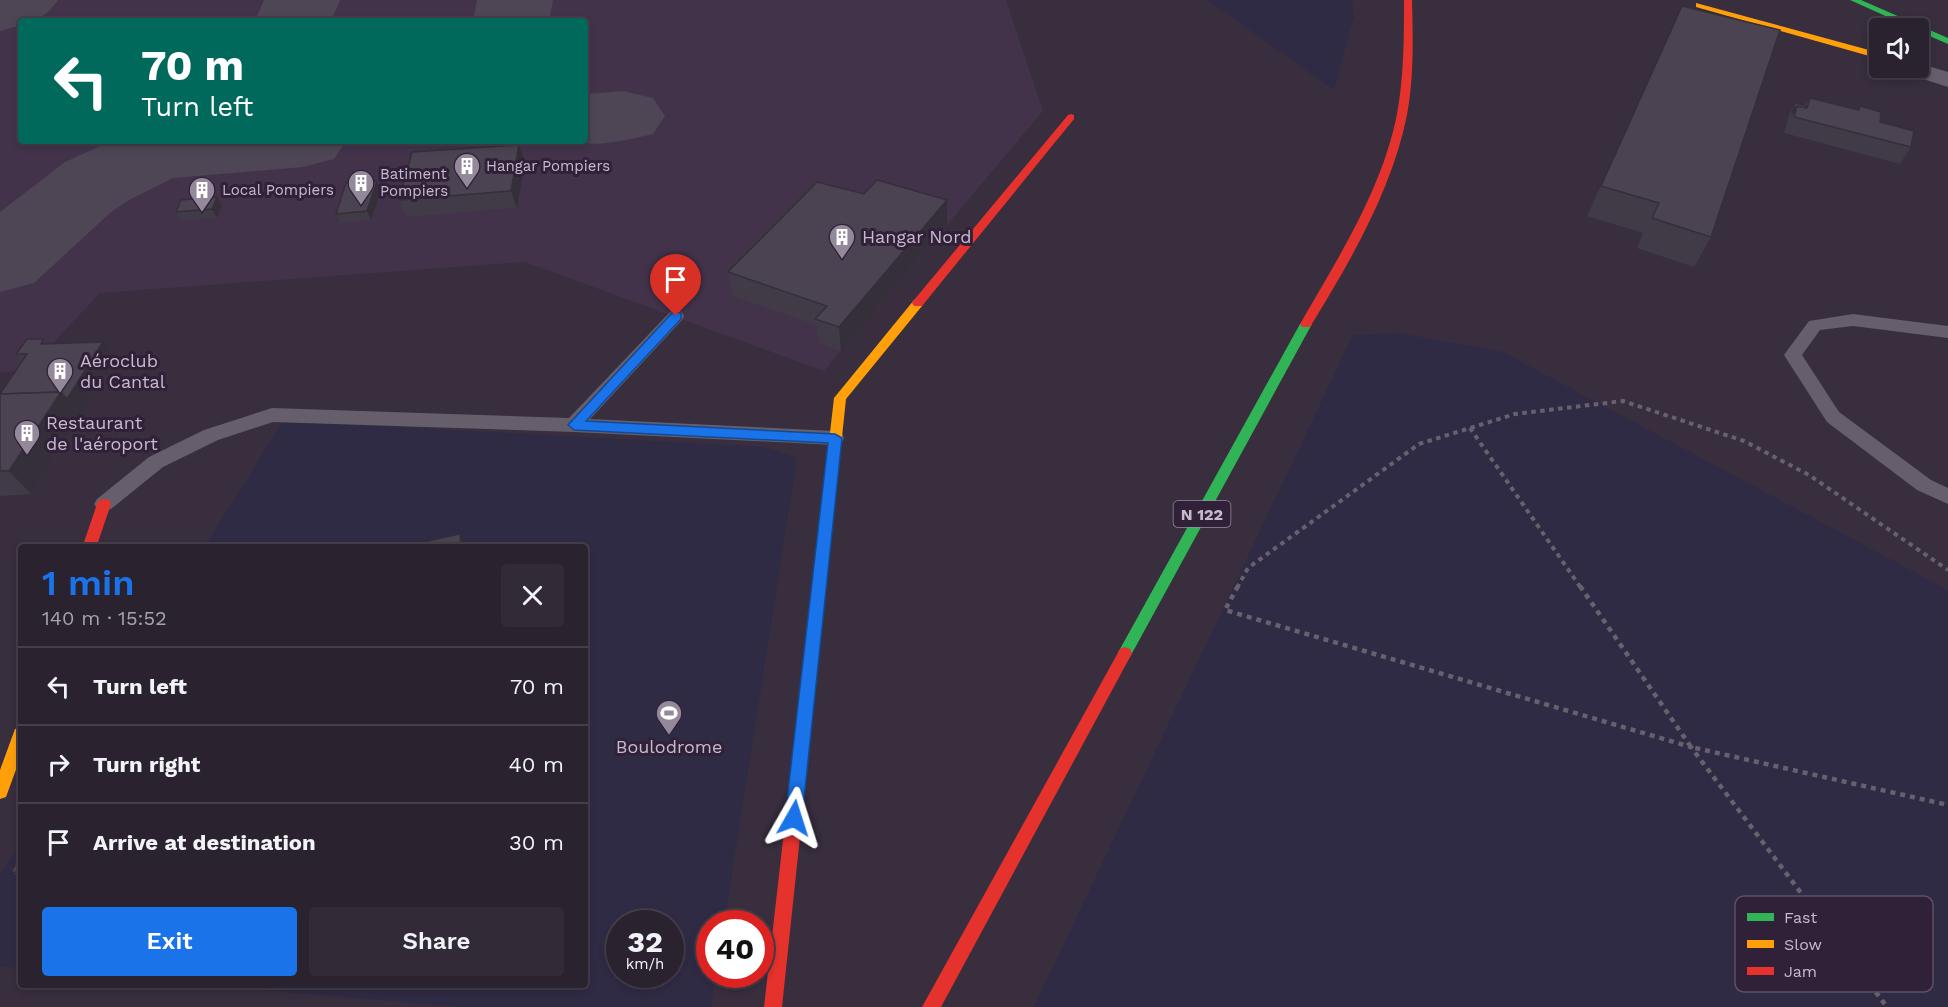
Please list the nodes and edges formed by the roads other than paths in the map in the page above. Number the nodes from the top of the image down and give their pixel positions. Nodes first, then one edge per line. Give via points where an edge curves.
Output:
1 (1408, 0) edge
2 (1854, 0) edge
3 (1699, 5) dead end
4 (1948, 41) edge
5 (1869, 53) edge
6 (1929, 74) edge
7 (1948, 80) edge
8 (1071, 117) dead end
9 (676, 316) dead end
10 (1948, 332) edge
11 (574, 425) junction
12 (835, 438) junction
13 (1948, 497) edge
14 (104, 504) joint
15 (89, 544) edge
16 (18, 742) edge
17 (0, 792) edge
18 (773, 1007) edge
19 (931, 1007) edge

1 - 19 main road, N 122 via 1410,54 1402,110 1387,166 1333,276
2 - 4 main road
3 - 5 main road
6 - 7 street
8 - 12 main road via 840,398
9 - 11 lane
10 - 13 lane via 1853,320 1815,325 1793,355 1833,417 1924,485
11 - 12 lane
11 - 14 lane via 272,415 211,435 156,462
12 - 18 main road
14 - 15 main road
16 - 17 main road

